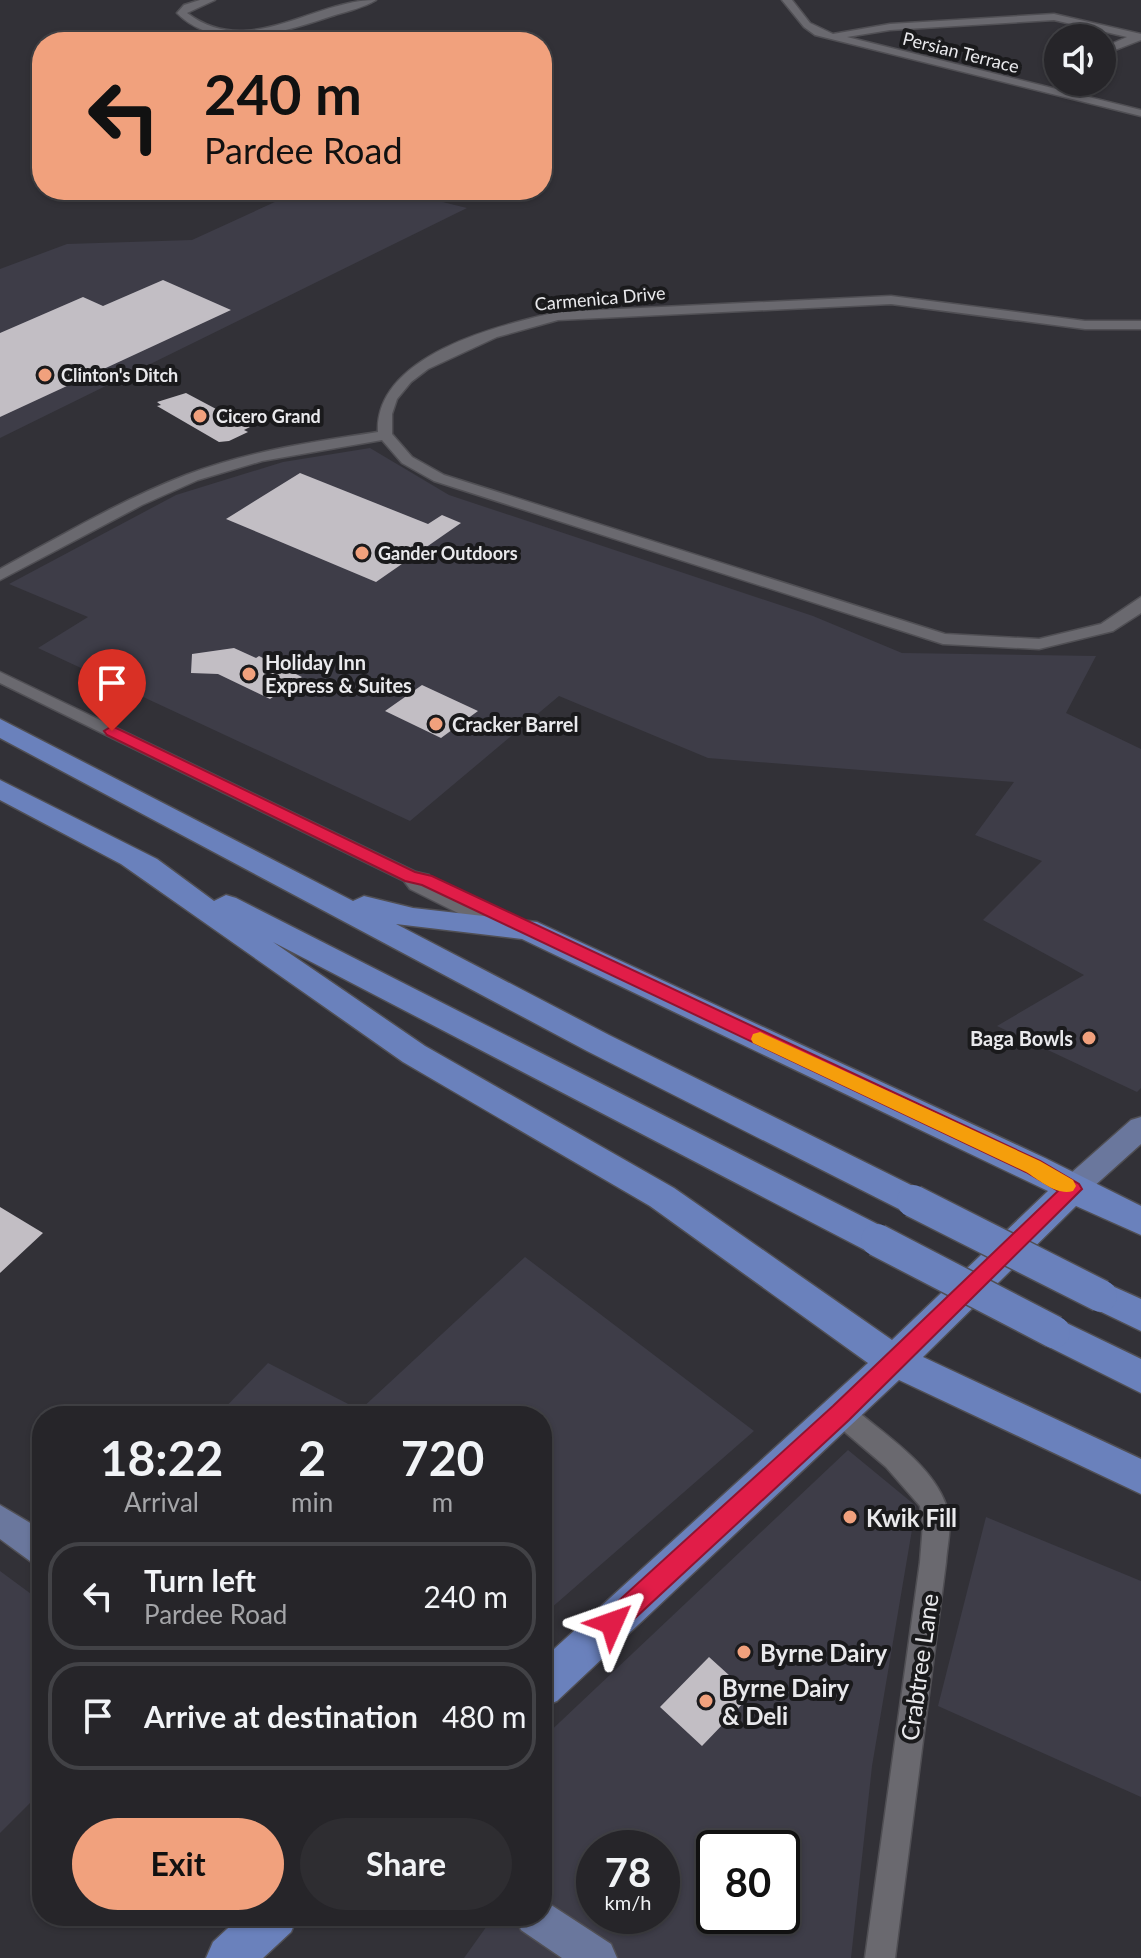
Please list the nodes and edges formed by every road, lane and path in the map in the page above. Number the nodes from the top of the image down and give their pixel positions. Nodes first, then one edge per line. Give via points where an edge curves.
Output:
1 (210, 0) edge
2 (371, 0) edge
3 (787, 0) edge
4 (225, 32) edge
5 (257, 32) edge
6 (1138, 36) edge
7 (831, 37) junction
8 (1116, 46) edge
9 (1042, 89) joint
10 (1141, 113) edge
11 (1141, 325) edge
12 (385, 435) junction
13 (0, 575) edge
14 (1141, 602) edge
15 (0, 677) edge
16 (0, 727) edge
17 (0, 789) edge
18 (130, 857) junction
19 (278, 873) junction
20 (420, 884) junction
21 (413, 918) junction
22 (512, 926) junction
23 (1141, 1128) edge
24 (1067, 1193) junction
25 (1141, 1221) edge
26 (1141, 1316) edge
27 (896, 1361) junction
28 (1141, 1377) edge
29 (841, 1413) junction
30 (1141, 1477) edge
31 (0, 1520) edge
32 (32, 1543) edge
33 (552, 1678) edge
34 (264, 1926) edge
35 (550, 1926) edge
36 (229, 1958) edge
37 (597, 1958) edge
38 (880, 1958) edge

1 - 4 street via 182,13
2 - 5 street
3 - 7 street, Persian Terrace via 807,25
6 - 7 street via 1054,17 853,30
6 - 8 street
7 - 9 street, Persian Terrace
9 - 10 street, Persian Terrace
11 - 12 street, Carmenica Drive via 1085,325 891,300 558,316 493,333 421,369 393,394 384,418
12 - 13 street via 221,467 146,499
12 - 14 street via 407,460 439,478 943,639 1039,644 1107,628
15 - 20 street
16 - 19 highway
17 - 18 highway
18 - 27 highway via 414,1054 687,1213
18 - 28 highway, bridge
19 - 21 highway via 362,906
19 - 26 highway, bridge via 598,1043
20 - 21 highway via 428,910
20 - 22 street
20 - 22 street via 426,880
21 - 22 highway
22 - 24 highway via 1033,1167
23 - 24 main road
24 - 25 highway
24 - 27 highway
27 - 29 highway
27 - 30 highway
29 - 33 highway
29 - 38 street, Crabtree Lane via 905,1470 935,1510 933,1562
31 - 32 main road
34 - 36 highway
35 - 37 main road

